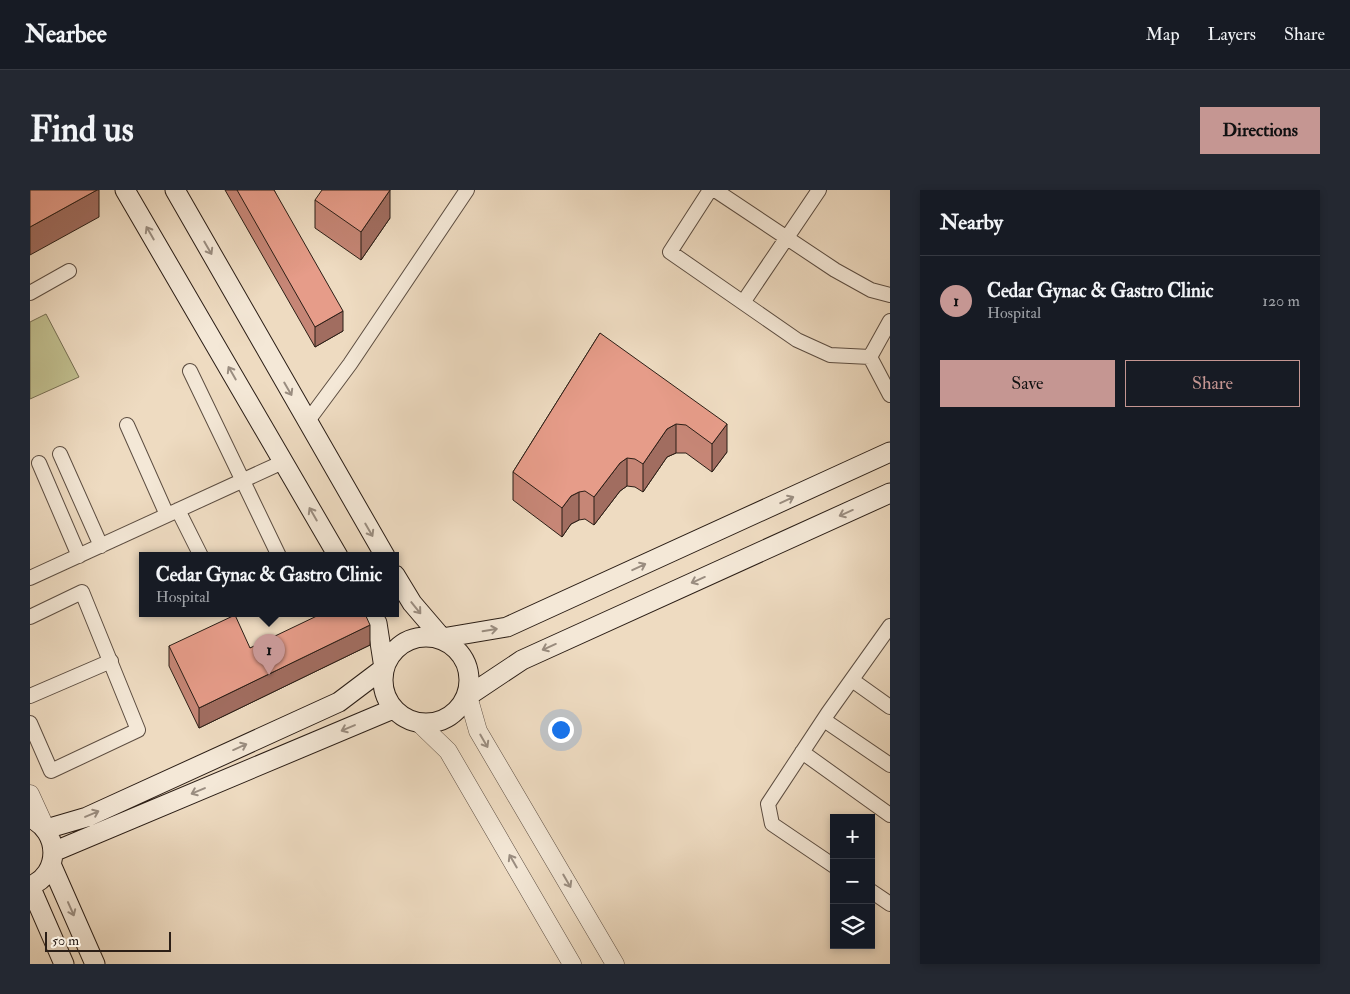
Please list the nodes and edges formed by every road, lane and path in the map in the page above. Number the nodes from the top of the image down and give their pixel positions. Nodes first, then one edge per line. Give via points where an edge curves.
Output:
1 (126, 190) edge
2 (175, 190) edge
3 (466, 190) edge
4 (710, 190) edge
5 (714, 190) edge
6 (819, 190) edge
7 (787, 237) junction
8 (69, 271) dead end
9 (30, 293) edge
10 (890, 294) edge
11 (744, 302) junction
12 (890, 321) edge
13 (870, 357) junction
14 (190, 371) dead end
15 (890, 395) edge
16 (307, 422) junction
17 (127, 425) dead end
18 (890, 452) edge
19 (60, 454) dead end
20 (283, 462) junction
21 (39, 463) dead end
22 (242, 481) junction
23 (890, 493) edge
24 (172, 513) junction
25 (101, 546) junction
26 (198, 552) edge
27 (277, 552) edge
28 (336, 552) edge
29 (383, 552) edge
30 (78, 556) junction
31 (30, 578) edge
32 (399, 581) edge
33 (30, 617) edge
34 (373, 617) edge
35 (890, 626) edge
36 (442, 638) junction
37 (110, 661) junction
38 (384, 668) junction
39 (852, 680) junction
40 (30, 696) edge
41 (468, 696) junction
42 (890, 707) edge
43 (393, 709) junction
44 (824, 720) junction
45 (30, 723) edge
46 (419, 723) junction
47 (802, 752) junction
48 (890, 766) edge
49 (30, 794) edge
50 (890, 815) edge
51 (30, 818) edge
52 (46, 829) junction
53 (52, 858) junction
54 (830, 863) edge
55 (30, 886) edge
56 (875, 894) edge
57 (890, 904) edge
58 (64, 964) edge
59 (95, 964) edge
60 (572, 964) edge
61 (615, 964) edge

20 -> 1 main road
2 -> 16 main road
3 - 16 street via 350,364
4 - 11 street via 670,252
5 - 7 street
6 - 7 street
7 - 10 street via 834,270 871,290
7 - 11 street
8 - 9 street
11 - 13 street via 797,340 822,351
12 - 13 street
13 - 15 street
14 - 22 street
16 -> 29 main road
17 - 24 street
36 -> 18 main road via 507,627
19 - 25 street
20 - 22 street
28 -> 20 main road
21 - 30 street
22 - 24 street
22 - 27 street
23 -> 41 main road via 522,660
24 - 25 street
24 - 26 street
25 - 30 street
30 - 31 street
32 -> 36 main road via 412,603
33 - 37 street via 82,592
34 - 38 main road via 377,623
35 - 39 street
36 - 38 main road via 414,638 401,644 390,654
36 - 41 main road via 463,656 468,669
37 - 40 street
37 - 45 street via 138,730 51,771
38 - 43 main road via 384,690
52 -> 38 main road via 87,817 339,702
39 - 42 street
39 - 44 street
41 - 46 main road via 448,718 434,723
41 -> 61 street via 478,731
43 - 46 main road
43 -> 53 main road
44 - 47 street
44 - 48 street
60 -> 46 street via 448,750
47 - 50 street
47 - 54 street via 768,804 772,824
49 - 52 street
51 - 52 main road
52 - 53 main road via 51,840
53 - 55 main road via 43,878
53 -> 59 main road
55 - 58 main road
56 - 57 street

